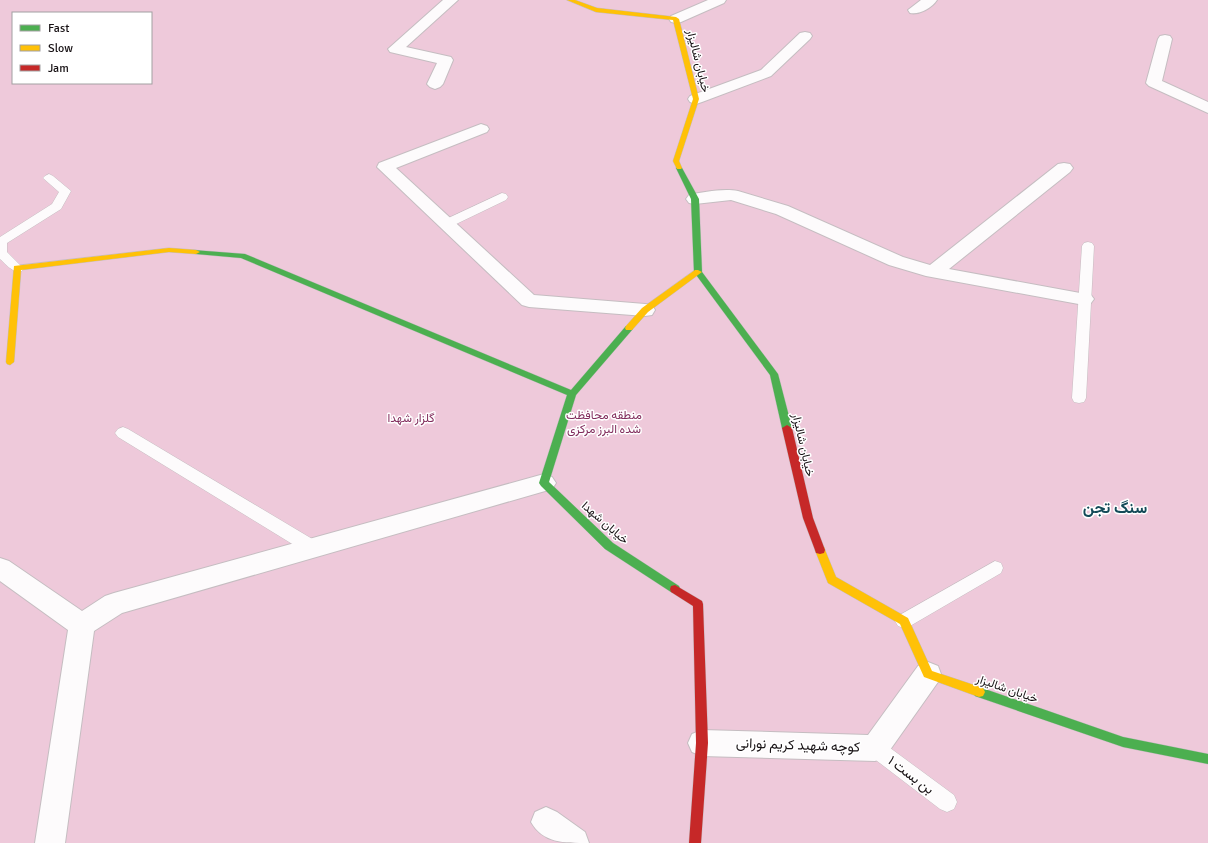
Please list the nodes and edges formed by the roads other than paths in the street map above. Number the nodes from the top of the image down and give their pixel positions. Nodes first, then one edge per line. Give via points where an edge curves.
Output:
1 (451, 0) edge
2 (570, 0) edge
3 (719, 0) edge
4 (930, 0) edge
5 (914, 10) dead end
6 (676, 19) junction
7 (805, 36) dead end
8 (1166, 39) dead end
9 (435, 84) dead end
10 (696, 99) junction
11 (1208, 108) edge
12 (481, 129) dead end
13 (1064, 168) dead end
14 (49, 178) dead end
15 (502, 197) dead end
16 (695, 199) junction
17 (446, 224) junction
18 (1088, 246) dead end
19 (0, 253) edge
20 (17, 268) junction
21 (698, 272) junction
22 (933, 272) junction
23 (1084, 299) junction
24 (645, 310) junction
25 (10, 362) dead end
26 (572, 394) junction
27 (1079, 398) dead end
28 (123, 433) dead end
29 (544, 483) junction
30 (313, 548) junction
31 (0, 568) edge
32 (995, 568) dead end
33 (904, 621) junction
34 (82, 625) junction
35 (928, 674) junction
36 (702, 743) junction
37 (875, 748) junction
38 (1208, 760) edge
39 (948, 802) dead end
40 (546, 822) dead end
41 (50, 843) edge
42 (574, 843) edge
43 (695, 843) edge

1 - 9 street via 394,49 446,60
2 - 6 street, خیابان شالیزار via 596,10
3 - 6 street
4 - 5 street
6 - 10 street, خیابان شالیزار
7 - 10 street via 766,73
8 - 11 street via 1154,82
10 - 16 street, خیابان شالیزار via 676,161
12 - 17 street via 384,167
13 - 22 street
14 - 19 lane via 65,191 57,206 1,242
15 - 17 lane
16 - 21 street, خیابان شالیزار
16 - 22 street via 732,195 775,208 896,261
17 - 24 street via 529,301
18 - 23 lane
19 - 20 lane
20 - 25 street
20 - 26 street via 169,250 242,256
21 - 24 street
21 - 33 street, خیابان شالیزار via 774,374 808,518 832,580
22 - 23 street
23 - 27 lane
24 - 26 street
26 - 29 street
28 - 30 lane
29 - 30 street
29 - 36 street, خیابان شهدا via 609,546 698,604
30 - 34 street via 114,604
31 - 34 street
32 - 33 lane
33 - 35 street
34 - 41 street
35 - 37 street, کوچه شهید کریم نورانی
35 - 38 street, خیابان شالیزار via 1123,742
36 - 37 street, کوچه شهید کریم نورانی
36 - 43 street, خیابان شهدا
37 - 39 lane, بن بست ۱
40 - 42 street

